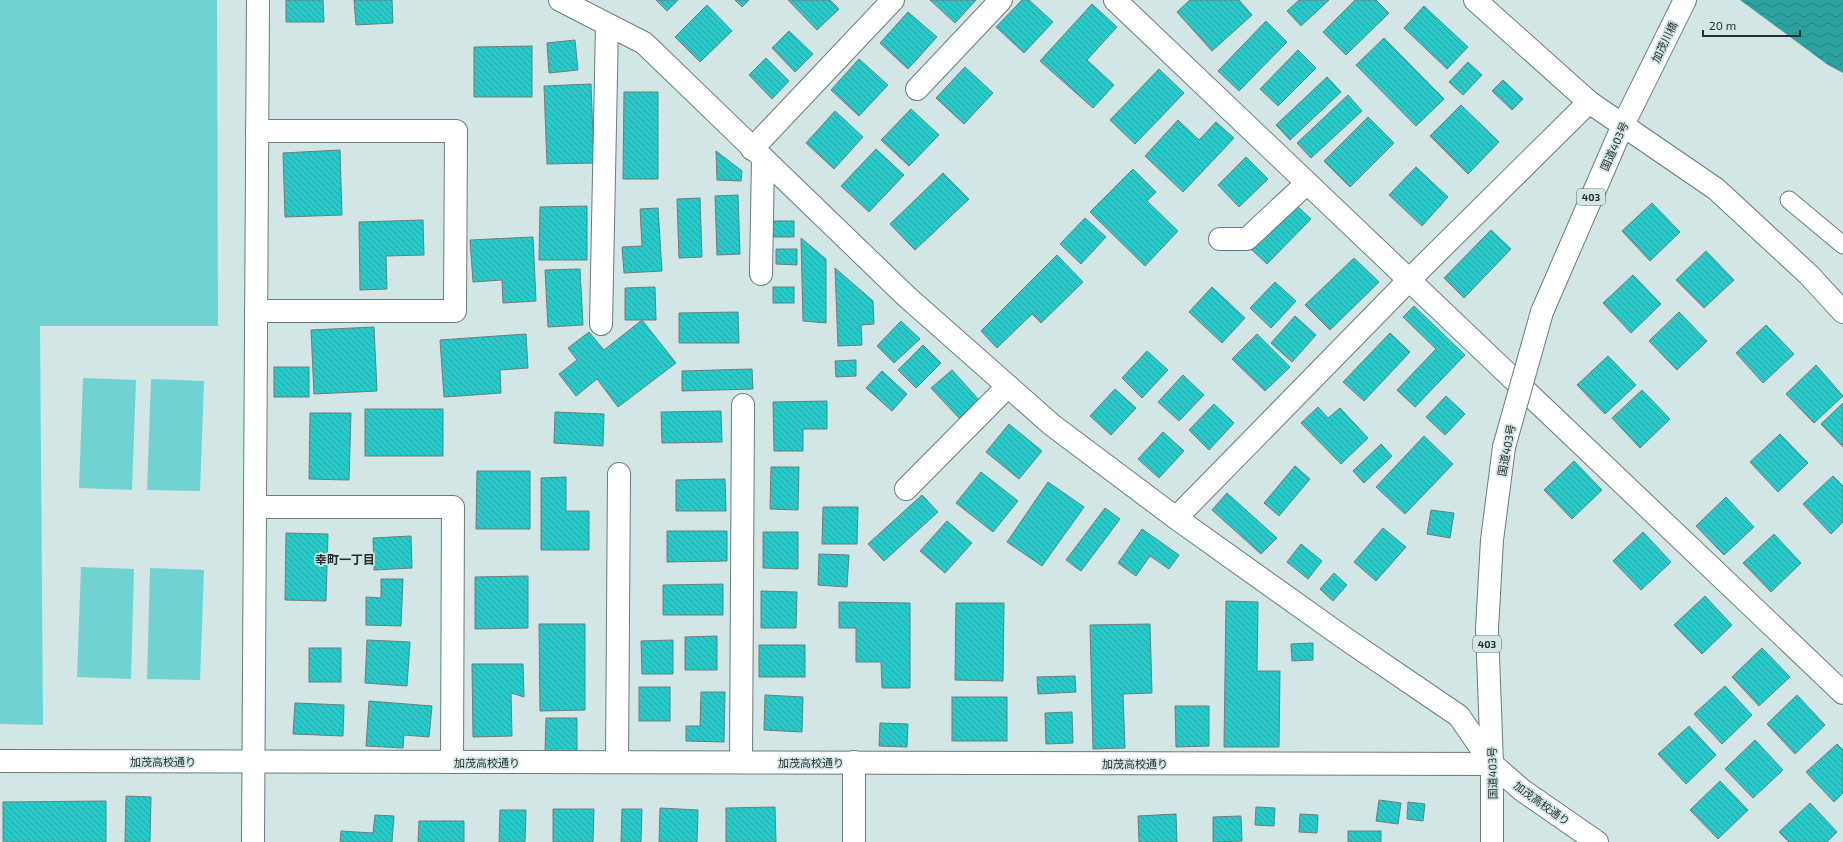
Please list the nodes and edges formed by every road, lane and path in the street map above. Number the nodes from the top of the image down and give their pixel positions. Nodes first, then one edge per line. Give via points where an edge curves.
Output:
1 (258, 0) edge
2 (560, 0) edge
3 (893, 0) edge
4 (1001, 0) edge
5 (1114, 0) edge
6 (1475, 0) edge
7 (1685, 0) edge
8 (607, 25) junction
9 (1644, 83) joint
10 (917, 89) dead end
11 (1589, 102) junction
12 (1623, 125) junction
13 (257, 131) junction
14 (757, 154) junction
15 (1307, 183) junction
16 (1789, 200) dead end
17 (1220, 239) dead end
18 (1843, 245) edge
19 (761, 274) dead end
20 (1409, 280) junction
21 (256, 311) junction
22 (1843, 312) edge
23 (601, 324) dead end
24 (1008, 386) junction
25 (743, 405) dead end
26 (619, 474) dead end
27 (906, 489) dead end
28 (255, 506) junction
29 (1176, 518) junction
30 (1843, 693) edge
31 (0, 761) edge
32 (253, 762) junction
33 (452, 762) junction
34 (617, 762) junction
35 (741, 762) junction
36 (854, 762) junction
37 (1492, 764) junction
38 (253, 842) edge
39 (854, 842) edge
40 (1492, 842) edge
41 (1596, 842) edge

1 - 13 main road
2 - 8 main road
3 - 14 main road
4 - 10 main road
5 - 15 main road
6 - 11 main road
7 - 9 main road, 加茂川橋 / 403
8 - 14 main road via 644,43
8 - 23 main road
9 - 12 main road, 国道403号 / 403
11 - 12 main road
11 - 20 main road
12 - 22 main road via 1716,189 1809,275
12 - 37 main road, 国道403号 / 403, bridge via 1542,312 1504,447 1492,540 1487,629
13 - 21 main road
13 - 21 main road via 456,131 456,311
14 - 19 main road
14 - 24 main road via 906,296
15 - 17 main road via 1248,239
15 - 20 main road
16 - 18 lane
20 - 29 main road
20 - 30 main road
21 - 28 main road
24 - 27 main road
24 - 29 main road via 1052,425
25 - 35 main road
26 - 34 main road
28 - 32 main road
28 - 33 main road via 453,507
29 - 37 main road via 1459,716
31 - 32 main road, 加茂高校通り
32 - 33 main road, 加茂高校通り
32 - 38 main road
33 - 34 main road, 加茂高校通り
34 - 35 main road, 加茂高校通り
35 - 36 main road, 加茂高校通り
36 - 37 main road, 加茂高校通り
36 - 39 main road
37 - 40 main road, 国道403号 / 403
37 - 41 main road, 加茂高校通り via 1522,790

